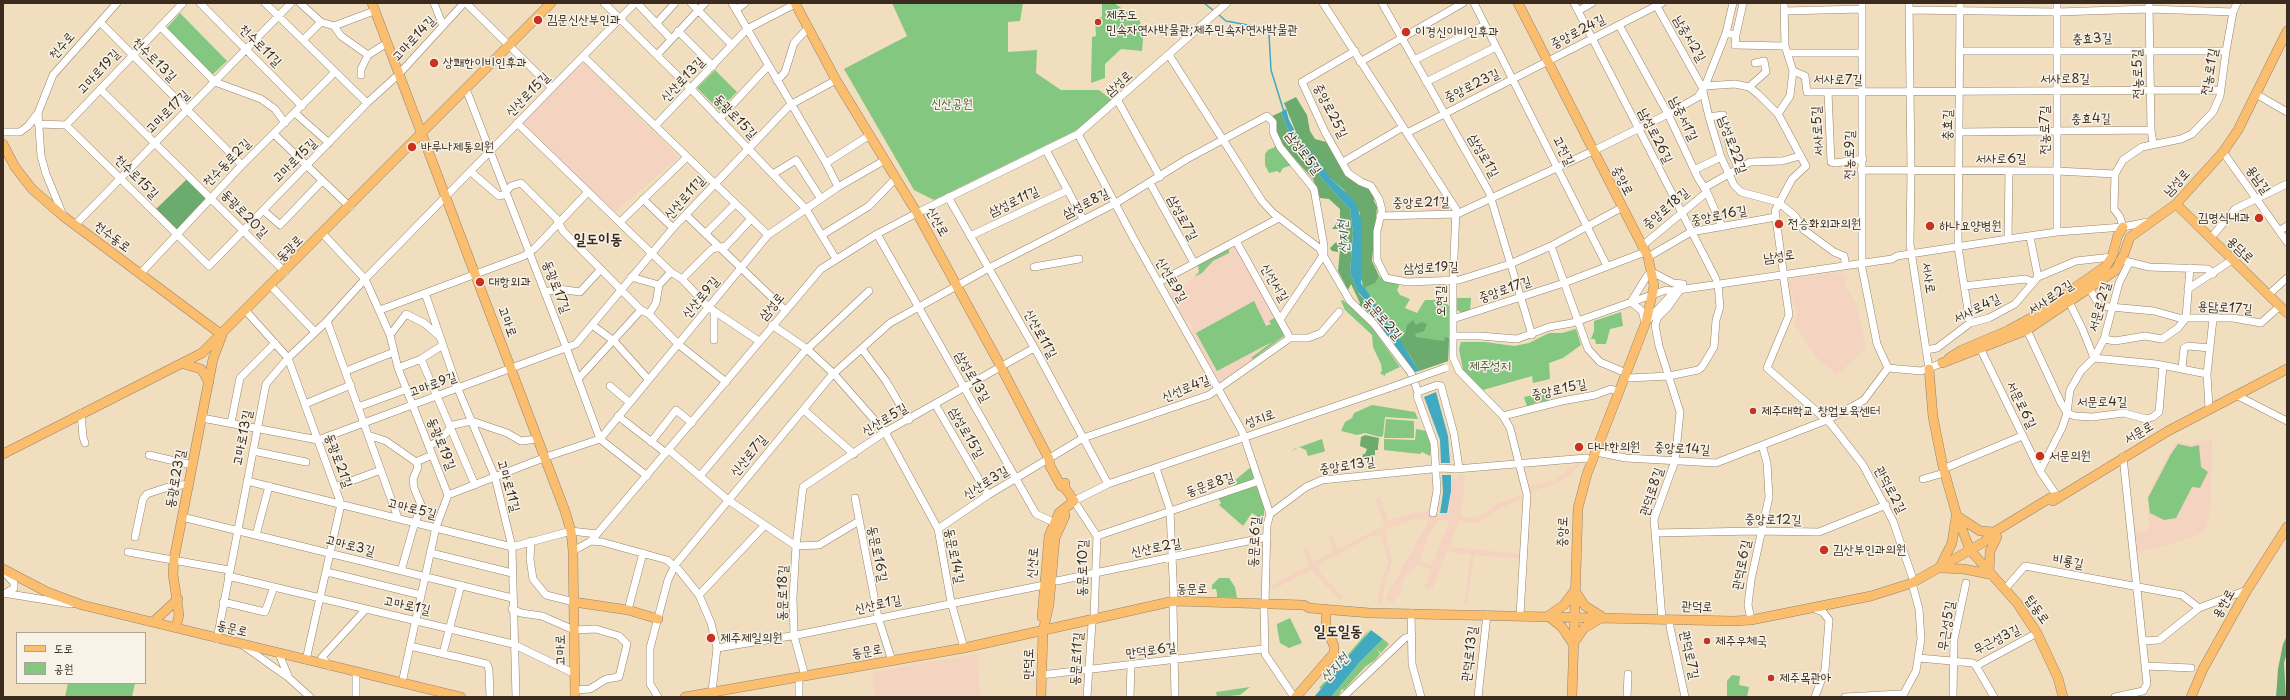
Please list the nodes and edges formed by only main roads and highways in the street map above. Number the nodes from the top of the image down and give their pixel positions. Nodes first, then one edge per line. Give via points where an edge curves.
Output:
1 (551, 3) edge
2 (795, 3) edge
3 (1518, 3) edge
4 (373, 7) edge
5 (2287, 31) edge
6 (422, 134) junction
7 (3, 144) edge
8 (2176, 204) junction
9 (2148, 222) joint
10 (2122, 227) road end
11 (2284, 309) edge
12 (222, 335) junction
13 (184, 364) junction
14 (1929, 369) road end
15 (2287, 369) edge
16 (209, 382) junction
17 (3, 454) edge
18 (1064, 511) junction
19 (1957, 516) junction
20 (2287, 527) edge
21 (1994, 536) junction
22 (1970, 550) junction
23 (1939, 568) junction
24 (3, 570) edge
25 (1989, 574) junction
26 (1047, 583) junction
27 (1575, 590) junction
28 (178, 599) junction
29 (574, 602) junction
30 (1049, 605) junction
31 (1326, 609) junction
32 (1411, 613) joint
33 (1548, 616) junction
34 (1574, 616) junction
35 (1602, 617) junction
36 (658, 619) road end
37 (1093, 620) junction
38 (153, 622) junction
39 (1044, 622) junction
40 (1066, 624) junction
41 (176, 628) junction
42 (1054, 629) junction
43 (1043, 632) junction
44 (1573, 644) junction
45 (575, 693) edge
46 (436, 694) edge
47 (461, 697) edge
48 (685, 697) edge
49 (1041, 697) edge
50 (1295, 697) edge
51 (1572, 697) edge
52 (2063, 697) edge
53 (2191, 697) edge

1 - 6 main road, 동광로
2 - 18 main road, 신산로 via 836,80 917,213 1049,459 1065,484 1074,501 1066,506
3 - 27 main road, 중앙로 via 1645,252 1654,286 1646,322 1594,456 1578,508
4 - 6 main road, 고마로
5 - 8 main road, 남성로 via 2238,130 2223,152
6 - 12 main road, 동광로
6 - 29 main road, 고마로 via 510,369 546,457 571,531
7 - 12 main road, 천수동로 via 15,167 32,189 63,216
8 - 9 main road, 남성로
8 - 11 main road, 용담로
9 - 10 main road, 서사로2길 via 2130,237 2125,261 2091,292 2069,302 2027,330 1942,363 1962,350 2031,318 2106,266 2112,257
12 - 13 main road, 동광로 via 202,354
12 - 16 main road, 동광로23길 via 213,359
13 - 16 main road via 201,369
13 - 17 main road, 동광로
14 - 19 main road, 서사로 via 1933,417 1944,471
15 - 21 main road, 서문로 via 2209,408 2057,496
16 - 28 main road, 동광로23길 via 174,559 173,574
18 - 26 main road, 신산로 via 1065,516 1055,538
18 - 26 main road, 신산로 via 1059,513 1048,542
19 - 21 main road via 1975,529
19 - 22 main road, 서사로
19 - 23 main road via 1952,543
20 - 53 main road, 용한로 via 2247,590 2203,669
21 - 22 main road, 서문로
21 - 25 main road via 1990,551
22 - 23 main road, 관덕로
22 - 25 main road, 탑동로
23 - 25 main road
23 - 35 main road, 관덕로 via 1913,582 1871,596 1751,620
24 - 38 main road, 동문로 via 47,592 82,605
25 - 52 main road, 탑동로 via 2005,589 2037,633 2058,678
26 - 30 main road, 신산로
26 - 39 main road, 신산로 via 1042,617
27 - 33 main road via 1564,605
27 - 34 main road, 중앙로
27 - 35 main road via 1585,606
28 - 38 main road
28 - 41 main road, 동광로23길 via 179,615
29 - 36 main road via 628,610
29 - 45 main road, 고마로
30 - 39 main road, 신산로
30 - 40 main road via 1055,619
31 - 32 main road, 동문로
31 - 37 main road, 동문로 via 1173,604
31 - 50 main road via 1326,627 1334,646 1334,653
32 - 33 main road, 관덕로
33 - 34 main road, 관덕로
33 - 44 main road via 1562,627
34 - 35 main road, 관덕로
34 - 44 main road, 중앙로
35 - 44 main road via 1584,628
37 - 40 main road, 동문로
37 - 42 main road, 동문로 via 1059,630
38 - 41 main road, 동문로
39 - 43 main road, 신산로
40 - 42 main road, 동문로
41 - 46 main road, 동문로 via 402,683
42 - 43 main road, 동문로
43 - 48 main road, 동문로
43 - 49 main road, 만덕로
44 - 51 main road, 중앙로
46 - 47 main road, 동문로

